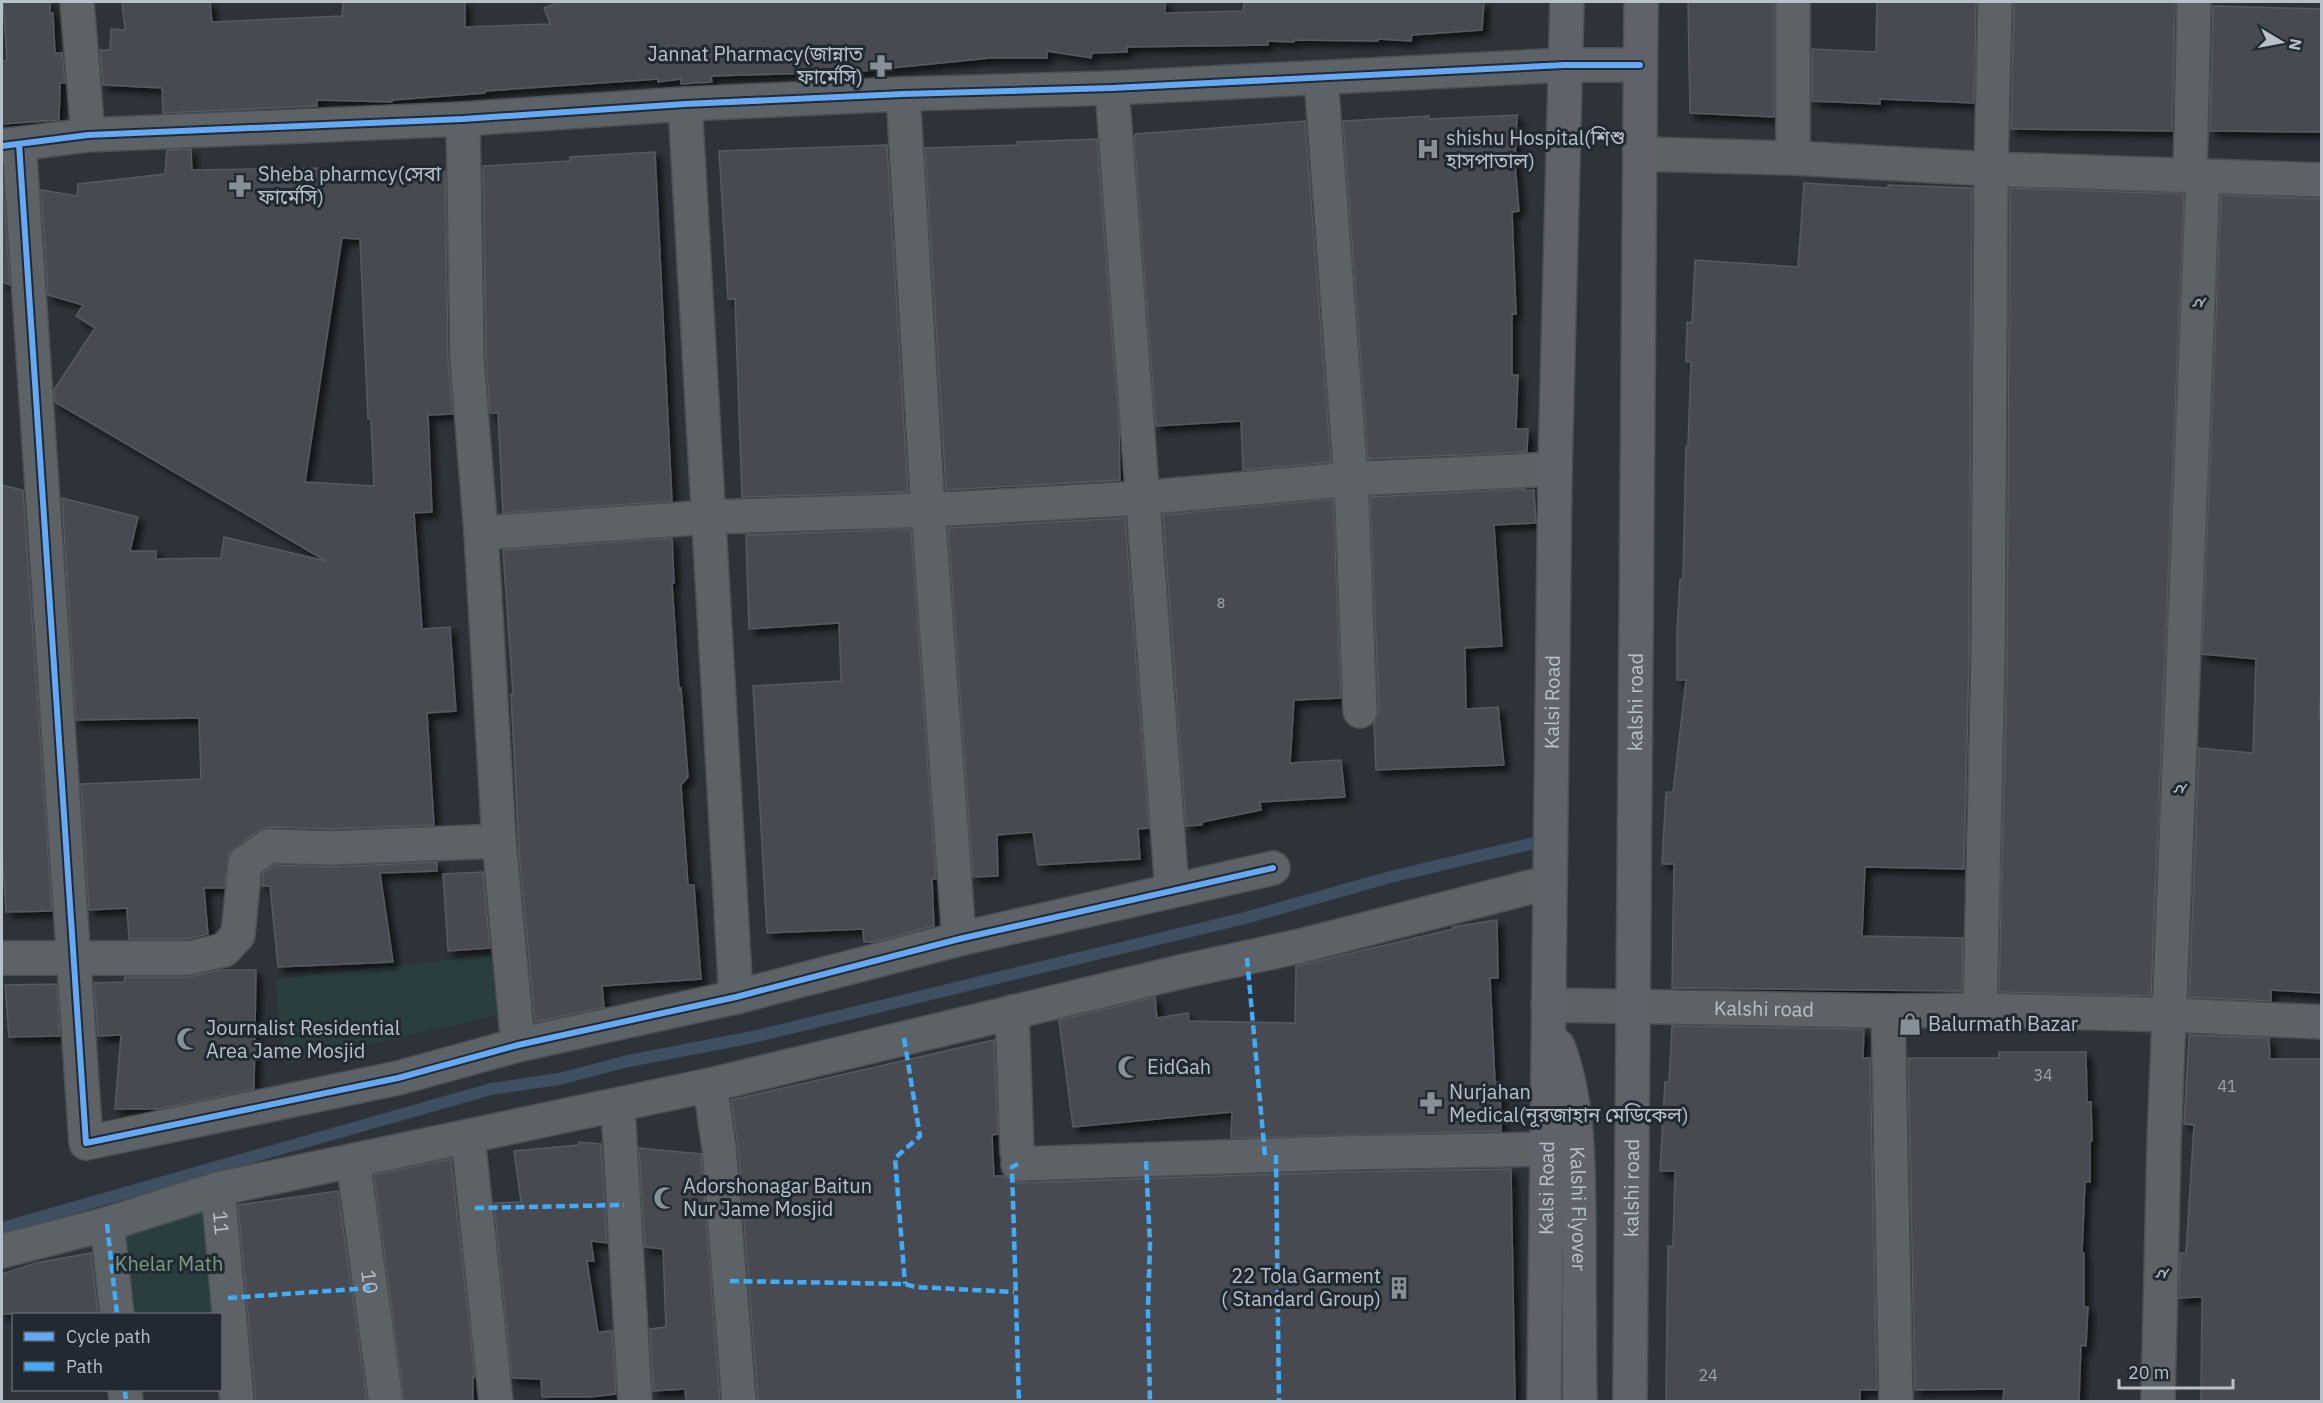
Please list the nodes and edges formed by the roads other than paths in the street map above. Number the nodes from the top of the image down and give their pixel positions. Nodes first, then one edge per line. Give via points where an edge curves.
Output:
1 (77, 2) edge
2 (1567, 2) edge
3 (1641, 2) edge
4 (1793, 2) edge
5 (1995, 2) edge
6 (2194, 2) edge
7 (1565, 65) junction
8 (1640, 65) junction
9 (1321, 78) junction
10 (1112, 88) junction
11 (903, 94) junction
12 (685, 104) junction
13 (463, 119) junction
14 (88, 135) junction
15 (10, 145) edge
16 (1640, 154) junction
17 (1793, 158) junction
18 (1991, 162) junction
19 (2196, 176) junction
20 (2322, 180) edge
21 (1556, 469) junction
22 (1352, 479) junction
23 (1142, 498) junction
24 (928, 510) junction
25 (710, 518) junction
26 (481, 533) junction
27 (1360, 711) dead end
28 (499, 841) junction
29 (1273, 868) dead end
30 (1550, 882) junction
31 (1172, 890) junction
32 (959, 939) junction
33 (2, 958) edge
34 (736, 997) junction
35 (1633, 1006) junction
36 (1980, 1010) junction
37 (1888, 1011) junction
38 (1012, 1012) junction
39 (1548, 1012) junction
40 (2170, 1015) junction
41 (2322, 1022) edge
42 (518, 1045) junction
43 (710, 1085) junction
44 (618, 1106) junction
45 (468, 1137) junction
46 (1546, 1149) junction
47 (353, 1161) junction
48 (218, 1189) junction
49 (106, 1224) junction
50 (2, 1251) edge
51 (117, 1313) edge
52 (237, 1401) edge
53 (386, 1401) edge
54 (496, 1401) edge
55 (635, 1401) edge
56 (739, 1401) edge
57 (1544, 1401) edge
58 (1580, 1401) edge
59 (1630, 1401) edge
60 (1896, 1401) edge
61 (2158, 1401) edge

1 - 14 street
2 - 7 main road, Kalsi Road
3 - 8 main road, kalshi road
4 - 17 street
5 - 18 street
6 - 19 street, ২
7 - 8 street
7 - 9 street
7 - 21 main road, Kalsi Road
8 - 16 main road, kalshi road
9 - 10 street
9 - 22 street
10 - 11 street
10 - 23 street
11 - 12 street
11 - 24 street
12 - 13 street
12 - 25 street
13 - 14 street
13 - 26 street via 467,360
14 - 15 street
15 - 42 street via 86,1143 398,1078
16 - 17 street
16 - 35 main road, kalshi road
17 - 18 street
18 - 19 street
18 - 36 street
19 - 20 street
19 - 40 street, ২
21 - 22 street
21 - 30 main road, Kalsi Road
22 - 23 street
22 - 27 street
23 - 24 street
23 - 31 street
24 - 25 street
24 - 32 street
25 - 26 street
25 - 34 street
26 - 28 street
28 - 33 street via 330,848 269,846 245,862 238,935 224,950 189,958
28 - 42 street
29 - 31 street
30 - 38 street via 1300,946
30 - 39 main road, Kalsi Road
31 - 32 street
32 - 34 street
34 - 42 street
35 - 37 street, Kalshi road
35 - 39 street, Kalshi road
35 - 59 main road, kalshi road
36 - 37 street, Kalshi road
36 - 40 street, Kalshi road
37 - 60 street
38 - 43 street
38 - 46 street via 1020,1164
39 - 46 main road, Kalsi Road
39 - 58 main road, Kalshi Flyover via 1575,1111
40 - 41 street, Kalshi road
40 - 61 street, ২
43 - 44 street
43 - 56 street via 719,1148
44 - 45 street
44 - 55 street
45 - 47 street
45 - 54 street
46 - 57 main road, Kalsi Road
47 - 48 street
47 - 53 street, 10
48 - 49 street
48 - 52 street, 11
49 - 50 street
49 - 51 street

